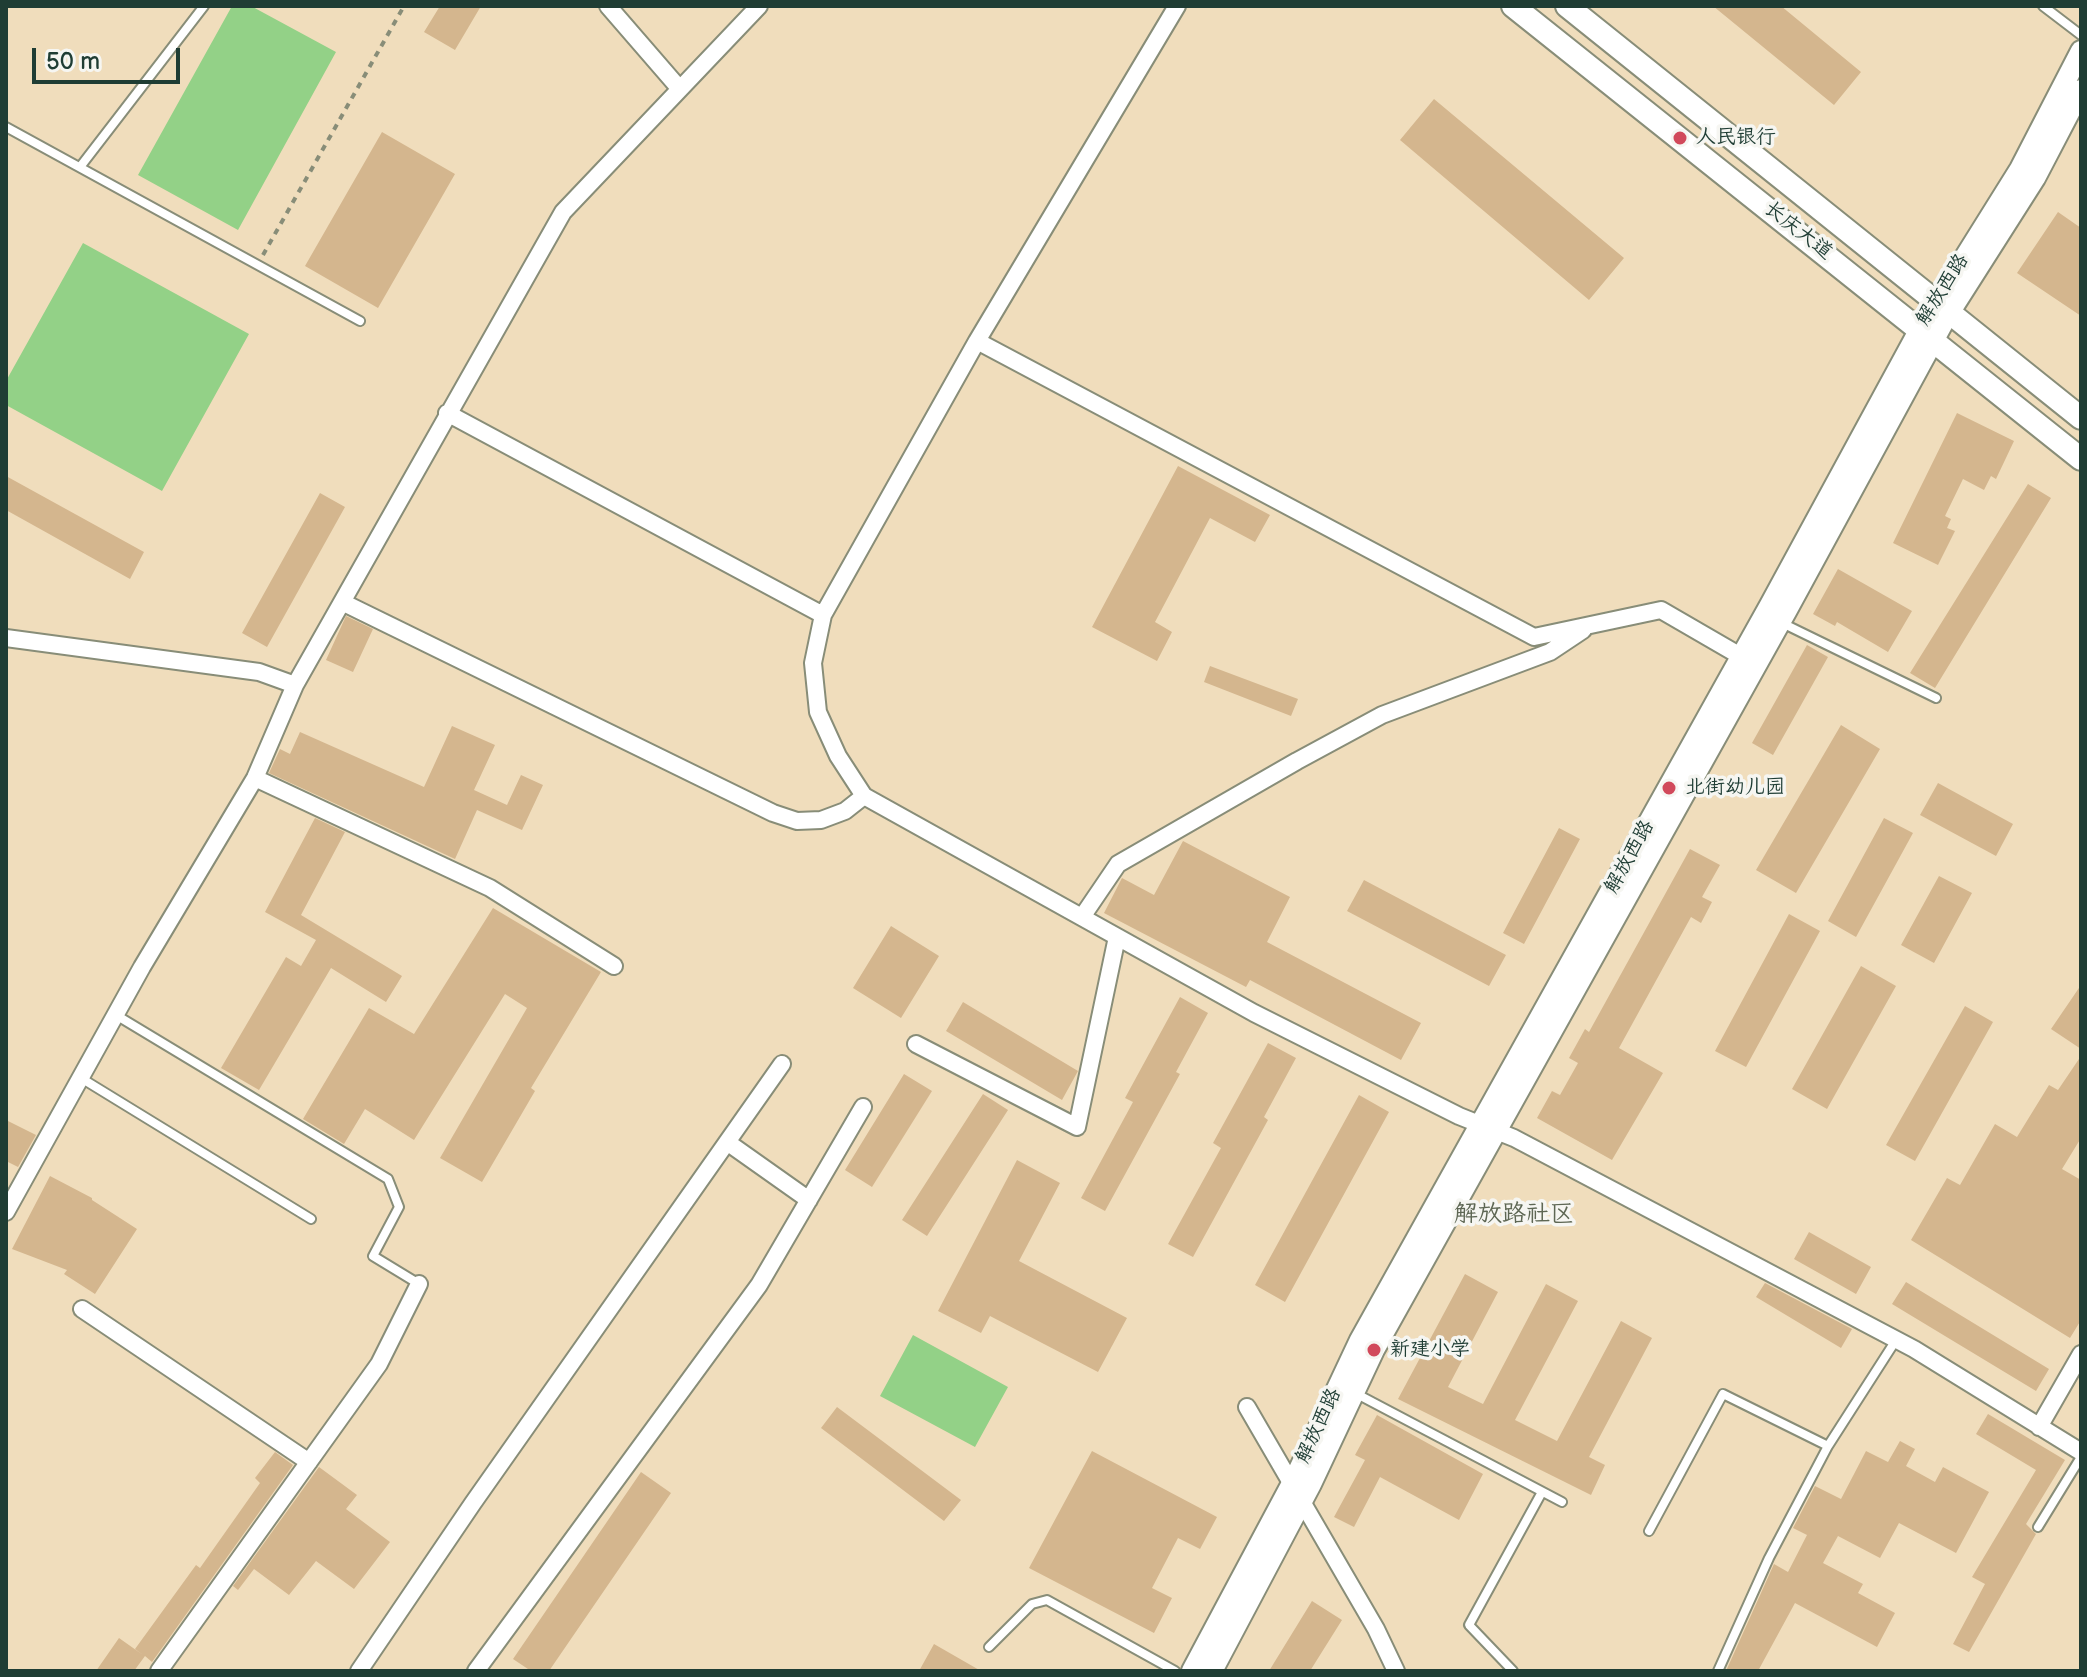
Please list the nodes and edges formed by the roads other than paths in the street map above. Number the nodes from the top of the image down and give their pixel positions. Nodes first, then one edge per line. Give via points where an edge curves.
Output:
1 (204, 6) edge
2 (608, 6) edge
3 (759, 6) edge
4 (1177, 6) edge
5 (1513, 6) edge
6 (1567, 6) edge
7 (2043, 6) edge
8 (2081, 35) edge
9 (2081, 51) edge
10 (679, 88) junction
11 (2081, 90) edge
12 (6, 127) edge
13 (80, 167) junction
14 (1942, 306) junction
15 (360, 321) dead end
16 (1926, 334) junction
17 (977, 341) junction
18 (447, 413) junction
19 (2081, 418) edge
20 (2081, 459) edge
21 (344, 603) junction
22 (823, 615) junction
23 (1772, 618) junction
24 (1592, 624) junction
25 (6, 638) edge
26 (1749, 661) junction
27 (295, 685) junction
28 (1936, 698) dead end
29 (255, 778) junction
30 (864, 796) junction
31 (1082, 917) junction
32 (1117, 937) junction
33 (614, 966) dead end
34 (116, 1015) junction
35 (916, 1044) dead end
36 (782, 1064) dead end
37 (81, 1078) junction
38 (863, 1107) dead end
39 (1489, 1128) junction
40 (727, 1142) junction
41 (809, 1200) junction
42 (6, 1212) edge
43 (311, 1219) dead end
44 (419, 1284) joint
45 (82, 1309) dead end
46 (1897, 1340) junction
47 (2081, 1354) edge
48 (1354, 1393) junction
49 (1247, 1407) dead end
50 (2039, 1427) junction
51 (1828, 1446) junction
52 (2081, 1455) edge
53 (309, 1462) junction
54 (1296, 1492) junction
55 (1542, 1492) junction
56 (1562, 1502) dead end
57 (2038, 1527) dead end
58 (1649, 1531) dead end
59 (989, 1647) dead end
60 (159, 1671) edge
61 (359, 1671) edge
62 (476, 1671) edge
63 (1175, 1671) edge
64 (1192, 1671) edge
65 (1212, 1671) edge
66 (1396, 1671) edge
67 (1513, 1671) edge
68 (1718, 1671) edge

1 - 13 lane
2 - 10 street
3 - 10 street
4 - 17 street
5 - 16 main road, 长庆大道
6 - 14 main road, 长庆大道
7 - 8 lane
9 - 14 street, 解放西路
10 - 18 street via 563,212
11 - 14 street, 解放西路 via 2035,178
12 - 13 lane
13 - 15 lane
14 - 16 street, 解放西路
14 - 19 main road, 长庆大道
16 - 20 main road, 长庆大道
16 - 23 street, 解放西路
17 - 22 street
17 - 24 street via 1534,637
18 - 21 street
18 - 22 street
21 - 27 street
21 - 30 street via 773,813 797,821 821,820
22 - 30 street via 813,663 818,712
23 - 26 street, 解放西路
23 - 28 lane
24 - 26 street via 1661,610
24 - 31 street via 1550,652 1382,715 1297,761 1118,864
25 - 27 street via 259,672
26 - 39 street, 解放西路
27 - 29 street
29 - 33 street via 490,888
29 - 34 street
30 - 31 street
31 - 32 street
32 - 35 street via 1077,1127
32 - 39 street via 1254,1013
34 - 37 street
34 - 44 lane via 388,1179 399,1207 373,1256
36 - 40 street
37 - 42 street
37 - 43 lane
38 - 41 street
39 - 46 street
39 - 48 street, 解放西路
39 - 54 street, 解放西路 via 1360,1340
40 - 41 street
40 - 61 street
41 - 62 street via 759,1285
44 - 53 street via 379,1364
45 - 53 street
46 - 50 street
46 - 51 lane
47 - 50 street
48 - 54 street, 解放西路
48 - 55 lane
49 - 54 street
50 - 52 street
51 - 58 lane via 1723,1394
51 - 68 lane
52 - 57 lane
53 - 60 street
54 - 64 street, 解放西路
54 - 65 street, 解放西路
54 - 66 street
55 - 56 lane
55 - 67 lane via 1469,1625
59 - 63 lane via 1032,1604 1047,1600

